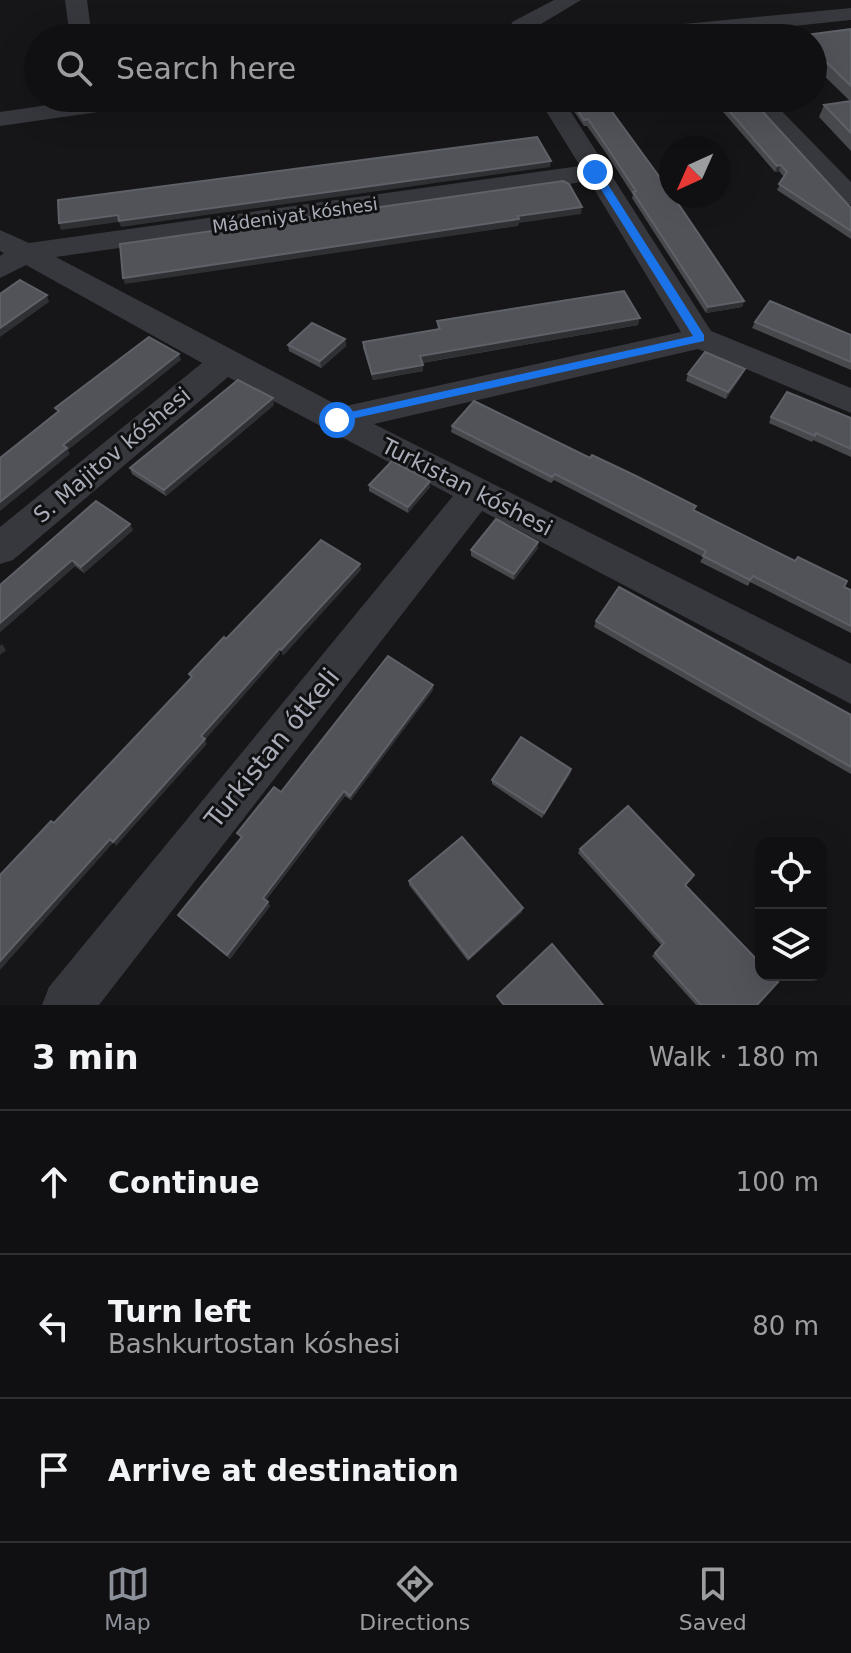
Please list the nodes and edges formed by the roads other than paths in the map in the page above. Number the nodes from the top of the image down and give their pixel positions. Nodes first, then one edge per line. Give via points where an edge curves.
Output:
1 (76, 0) edge
2 (570, 0) edge
3 (736, 0) edge
4 (851, 14) edge
5 (79, 24) edge
6 (526, 24) edge
7 (764, 24) joint
8 (49, 112) edge
9 (559, 112) edge
10 (769, 112) edge
11 (0, 119) edge
12 (595, 172) junction
13 (851, 197) edge
14 (8, 254) edge
15 (700, 338) junction
16 (225, 362) junction
17 (851, 401) edge
18 (337, 420) junction
19 (477, 492) junction
20 (0, 549) edge
21 (851, 685) edge
22 (67, 1005) edge

1 - 5 street
2 - 6 street
3 - 7 street
4 - 7 street
8 - 11 street
9 - 12 street
10 - 13 street
12 - 14 street, Mádeniyat kóshesi
12 - 15 street
14 - 16 street, Turkistan kóshesi
15 - 17 street
15 - 18 street
16 - 18 street, Turkistan kóshesi
16 - 20 street, S. Majitov kóshesi
18 - 19 street, Turkistan kóshesi
19 - 21 street, Turkistan kóshesi
19 - 22 street, Turkistan ótkeli

